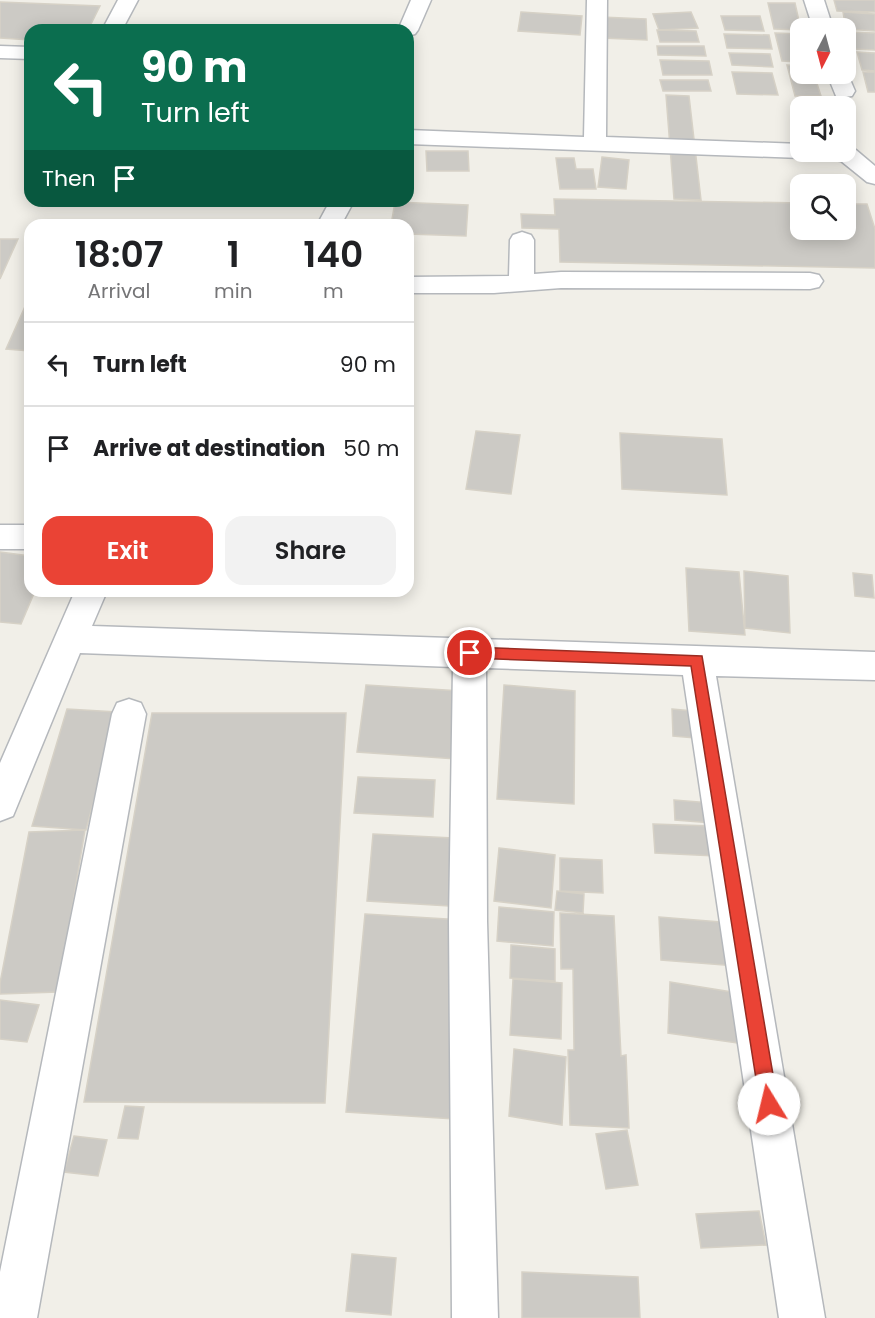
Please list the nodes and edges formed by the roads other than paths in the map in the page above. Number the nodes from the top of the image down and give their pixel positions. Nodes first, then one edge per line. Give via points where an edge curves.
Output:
1 (128, 0) edge
2 (421, 0) edge
3 (597, 0) edge
4 (814, 0) edge
5 (820, 18) edge
6 (115, 24) edge
7 (411, 24) edge
8 (0, 52) edge
9 (24, 54) edge
10 (414, 137) edge
11 (595, 143) junction
12 (790, 151) edge
13 (856, 162) edge
14 (875, 177) edge
15 (522, 240) dead end
16 (810, 280) dead end
17 (521, 282) junction
18 (414, 285) edge
19 (0, 537) edge
20 (24, 537) edge
21 (88, 597) edge
22 (70, 639) junction
23 (470, 653) junction
24 (697, 660) junction
25 (875, 666) edge
26 (129, 714) dead end
27 (0, 804) edge
28 (14, 1318) edge
29 (475, 1318) edge
30 (802, 1318) edge

1 - 6 street
2 - 7 street
3 - 11 street
4 - 5 street
8 - 9 street
10 - 11 street
11 - 12 street
13 - 14 street
15 - 17 street
16 - 17 street
17 - 18 street
19 - 20 street
21 - 22 street
22 - 23 street
22 - 27 street
23 - 24 street
23 - 29 street via 468,921
24 - 25 street
24 - 30 street
26 - 28 street

